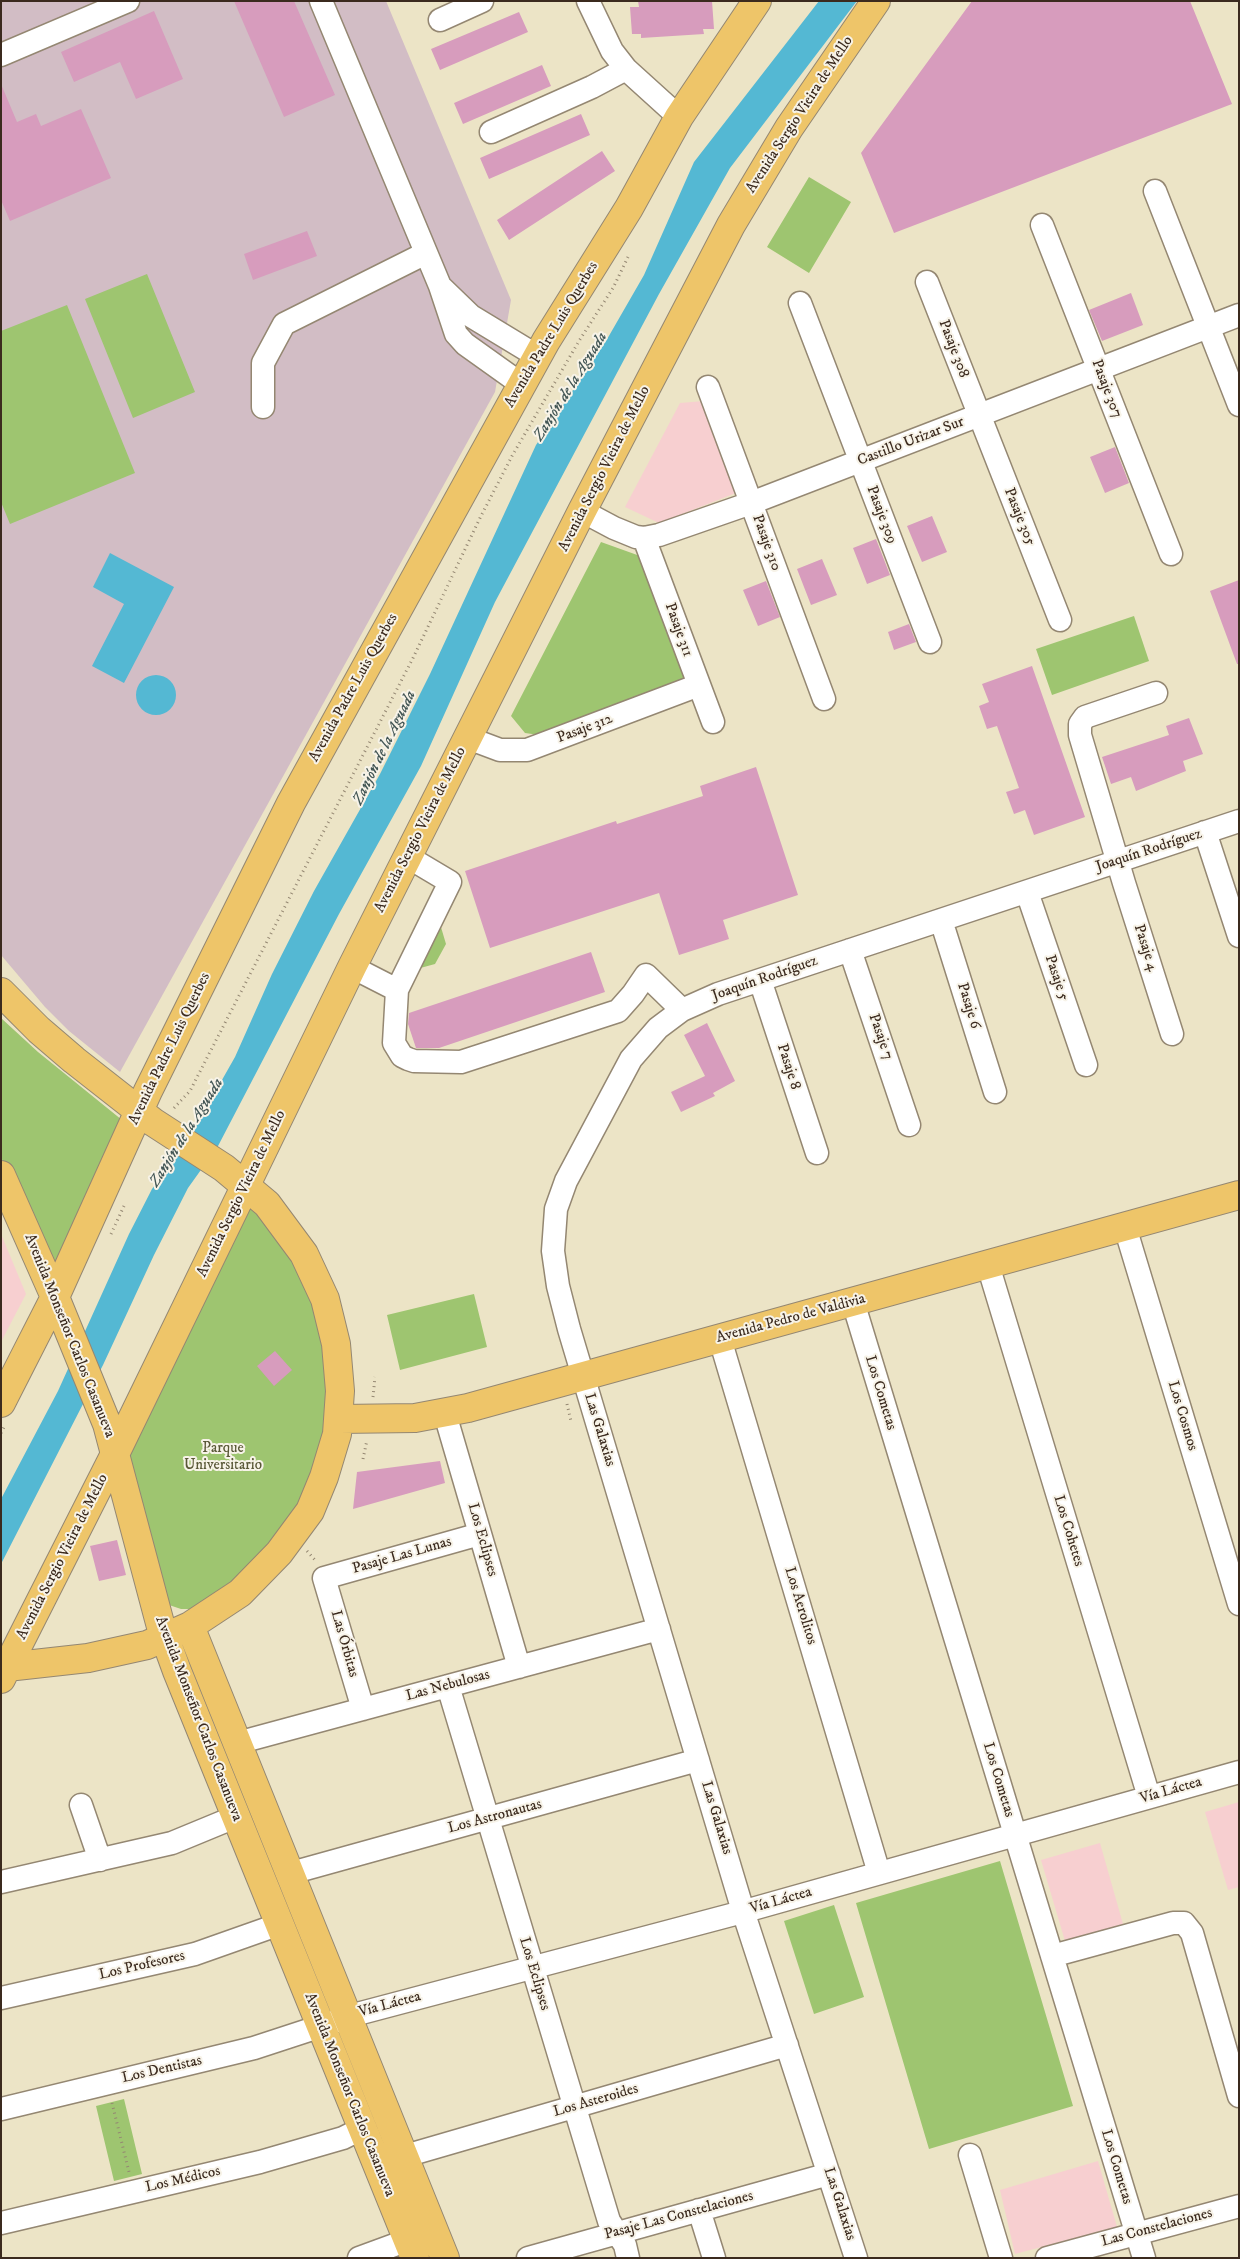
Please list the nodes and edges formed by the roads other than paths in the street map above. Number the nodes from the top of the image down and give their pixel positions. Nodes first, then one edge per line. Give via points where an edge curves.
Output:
1 (128, 1) edge
2 (321, 1) edge
3 (482, 1) edge
4 (588, 1) edge
5 (757, 1) edge
6 (876, 1) edge
7 (440, 20) dead end
8 (1, 55) edge
9 (626, 69) junction
10 (679, 117) junction
11 (491, 132) dead end
12 (1155, 191) dead end
13 (1042, 225) dead end
14 (426, 253) junction
15 (926, 282) dead end
16 (440, 286) junction
17 (800, 304) dead end
18 (1239, 315) edge
19 (1208, 327) junction
20 (537, 356) junction
21 (1098, 369) junction
22 (521, 384) junction
23 (708, 387) dead end
24 (1239, 406) edge
25 (263, 407) dead end
26 (979, 415) junction
27 (860, 461) junction
28 (751, 503) junction
29 (582, 511) junction
30 (644, 538) junction
31 (1171, 554) dead end
32 (1060, 620) dead end
33 (930, 642) dead end
34 (698, 685) junction
35 (1156, 693) dead end
36 (824, 699) dead end
37 (713, 722) dead end
38 (468, 738) junction
39 (1239, 821) edge
40 (1205, 832) junction
41 (408, 858) junction
42 (1117, 862) junction
43 (1027, 892) junction
44 (940, 920) junction
45 (1239, 936) edge
46 (850, 950) junction
47 (352, 967) junction
48 (760, 980) junction
49 (397, 990) junction
50 (1, 992) edge
51 (682, 1010) junction
52 (1172, 1034) dead end
53 (1086, 1065) dead end
54 (995, 1092) dead end
55 (151, 1120) junction
56 (909, 1124) dead end
57 (817, 1153) dead end
58 (1, 1175) edge
59 (246, 1185) junction
60 (1239, 1195) edge
61 (1125, 1227) junction
62 (988, 1265) junction
63 (852, 1302) junction
64 (59, 1308) junction
65 (720, 1338) junction
66 (583, 1376) junction
67 (1, 1403) edge
68 (445, 1414) junction
69 (340, 1420) junction
70 (116, 1452) junction
71 (480, 1534) junction
72 (324, 1578) joint
73 (1239, 1604) edge
74 (190, 1626) junction
75 (659, 1629) junction
76 (165, 1638) junction
77 (519, 1667) junction
78 (4, 1673) edge
79 (448, 1686) junction
80 (363, 1709) junction
81 (237, 1743) junction
82 (698, 1760) junction
83 (1239, 1772) edge
84 (1148, 1797) junction
85 (81, 1805) dead end
86 (235, 1817) junction
87 (489, 1818) junction
88 (1015, 1835) junction
89 (100, 1860) junction
90 (291, 1873) junction
91 (879, 1873) junction
92 (1, 1882) edge
93 (743, 1911) junction
94 (280, 1924) junction
95 (1052, 1956) junction
96 (532, 1968) junction
97 (1, 1998) edge
98 (348, 2017) junction
99 (322, 2026) junction
100 (787, 2045) junction
101 (1239, 2096) edge
102 (575, 2107) junction
103 (1, 2109) edge
104 (363, 2128) junction
105 (970, 2155) dead end
106 (405, 2156) junction
107 (829, 2174) junction
108 (1239, 2206) edge
109 (699, 2210) junction
110 (1, 2222) edge
111 (617, 2233) junction
112 (1136, 2234) junction
113 (411, 2249) edge
114 (360, 2258) edge
115 (445, 2258) edge
116 (528, 2258) edge
117 (628, 2258) edge
118 (714, 2258) edge
119 (856, 2258) edge
120 (1001, 2258) edge
121 (1047, 2258) edge
122 (1144, 2258) edge

1 - 8 street
2 - 14 street
3 - 7 street
4 - 9 street via 612,51
5 - 10 main road, Avenida Padre Luis Querbes
6 - 29 main road, Avenida Sergio Vieira de Mello via 748,194
9 - 10 street
9 - 11 street
10 - 20 main road, Avenida Padre Luis Querbes via 617,227
12 - 19 street
13 - 21 street, Pasaje 307
14 - 16 street
14 - 25 street via 284,324 263,363
15 - 26 street, Pasaje 308
16 - 20 street via 470,316
16 - 22 street via 453,327 461,340
17 - 27 street, Pasaje 309
18 - 19 street, Castillo Urizar Sur
19 - 21 street, Castillo Urizar Sur
19 - 24 street
20 - 22 main road, Avenida Padre Luis Querbes
21 - 26 street, Castillo Urizar Sur
21 - 31 street, Pasaje 307
22 - 55 main road, Avenida Padre Luis Querbes via 291,804
23 - 28 street, Pasaje 310
26 - 27 street, Castillo Urizar Sur
26 - 32 street, Pasaje 305
27 - 28 street, Castillo Urizar Sur
27 - 33 street, Pasaje 309
28 - 30 street, Castillo Urizar Sur
28 - 36 street, Pasaje 310
29 - 30 street via 614,528
29 - 38 main road, Avenida Sergio Vieira de Mello
30 - 34 street, Pasaje 311
34 - 37 street, Pasaje 311
34 - 38 street, Pasaje 312 via 526,750 500,750
35 - 42 street, Pasaje 4 via 1085,717 1080,724 1080,735
38 - 41 main road, Avenida Sergio Vieira de Mello
39 - 40 street, Joaquín Rodríguez
40 - 42 street, Joaquín Rodríguez
40 - 45 street
41 - 47 main road, Avenida Sergio Vieira de Mello
41 - 49 street via 450,882
42 - 43 street, Joaquín Rodríguez
42 - 52 street, Pasaje 4
43 - 44 street, Joaquín Rodríguez
43 - 53 street, Pasaje 5
44 - 46 street, Joaquín Rodríguez
44 - 54 street, Pasaje 6
46 - 48 street, Joaquín Rodríguez
46 - 56 street, Pasaje 7
47 - 49 street
47 - 59 main road, Avenida Sergio Vieira de Mello
48 - 51 street, Joaquín Rodríguez
48 - 57 street, Pasaje 8
49 - 51 street via 394,1043 402,1056 414,1061 461,1062 618,1011 646,975
50 - 55 main road via 46,1036
51 - 66 street, Joaquín Rodríguez via 658,1028 626,1066 566,1181 556,1209 552,1237 555,1269
55 - 59 main road
55 - 64 main road, Avenida Padre Luis Querbes
58 - 64 main road, Avenida Monseñor Carlos Casanueva
59 - 69 main road via 268,1204 292,1235 321,1291 336,1344
59 - 70 main road, Avenida Sergio Vieira de Mello
60 - 61 main road, Avenida Pedro de Valdivia
61 - 62 main road, Avenida Pedro de Valdivia
61 - 73 street, Los Cosmos
62 - 63 main road, Avenida Pedro de Valdivia
62 - 84 street, Los Cohetes
63 - 65 main road, Avenida Pedro de Valdivia
63 - 88 street, Los Cometas
64 - 67 main road, Avenida Padre Luis Querbes
64 - 70 main road, Avenida Monseñor Carlos Casanueva
65 - 66 main road, Avenida Pedro de Valdivia
65 - 91 street, Los Aerolitos
66 - 68 main road, Avenida Pedro de Valdivia
66 - 75 street, Las Galaxias
68 - 69 main road, Avenida Pedro de Valdivia via 386,1420
68 - 71 street, Los Eclipses
69 - 74 main road via 317,1494 292,1537 240,1593
70 - 76 main road, Avenida Monseñor Carlos Casanueva
70 - 78 main road, Avenida Sergio Vieira de Mello
71 - 72 street, Pasaje Las Lunas
71 - 77 street, Los Eclipses
72 - 80 street, Las Órbitas
74 - 76 main road
74 - 81 main road, Avenida Monseñor Carlos Casanueva
75 - 77 street, Las Nebulosas
75 - 82 street, Las Galaxias
76 - 78 main road via 88,1658
76 - 86 main road, Avenida Monseñor Carlos Casanueva
77 - 79 street, Las Nebulosas
79 - 80 street, Las Nebulosas
79 - 87 street, Los Eclipses
80 - 81 street, Las Nebulosas
81 - 90 main road, Avenida Monseñor Carlos Casanueva
82 - 87 street, Los Astronautas
82 - 93 street, Las Galaxias
83 - 84 street, Vía Láctea
84 - 88 street, Vía Láctea
85 - 89 street
86 - 89 street via 172,1843
86 - 94 main road, Avenida Monseñor Carlos Casanueva
87 - 90 street, Los Astronautas
87 - 96 street, Los Eclipses
88 - 91 street, Vía Láctea
88 - 95 street, Los Cometas
89 - 92 street
90 - 98 main road, Avenida Monseñor Carlos Casanueva
91 - 93 street, Vía Láctea
93 - 96 street, Vía Láctea
93 - 100 street, Las Galaxias
94 - 97 street, Los Profesores via 195,1954
94 - 99 main road, Avenida Monseñor Carlos Casanueva
95 - 101 street via 1172,1923 1184,1923 1192,1933
95 - 112 street, Los Cometas
96 - 98 street, Vía Láctea
96 - 102 street, Los Eclipses
98 - 99 street, Vía Láctea
98 - 106 main road, Avenida Monseñor Carlos Casanueva
99 - 103 street, Los Dentistas via 254,2048
99 - 104 main road, Avenida Monseñor Carlos Casanueva
100 - 102 street, Los Asteroides
100 - 107 street, Las Galaxias
102 - 106 street, Los Asteroides
102 - 111 street, Los Eclipses via 610,2221
104 - 110 street, Los Médicos via 344,2138 260,2162
104 - 113 main road, Avenida Monseñor Carlos Casanueva
105 - 120 street
106 - 115 main road, Avenida Monseñor Carlos Casanueva
107 - 109 street, Pasaje Las Constelaciones
107 - 119 street, Las Galaxias
108 - 112 street, Las Constelaciones
109 - 111 street, Pasaje Las Constelaciones
109 - 118 street
111 - 116 street, Pasaje Las Constelaciones
111 - 117 street, Los Eclipses
112 - 121 street, Las Constelaciones
112 - 122 street, Los Cometas
113 - 114 street

